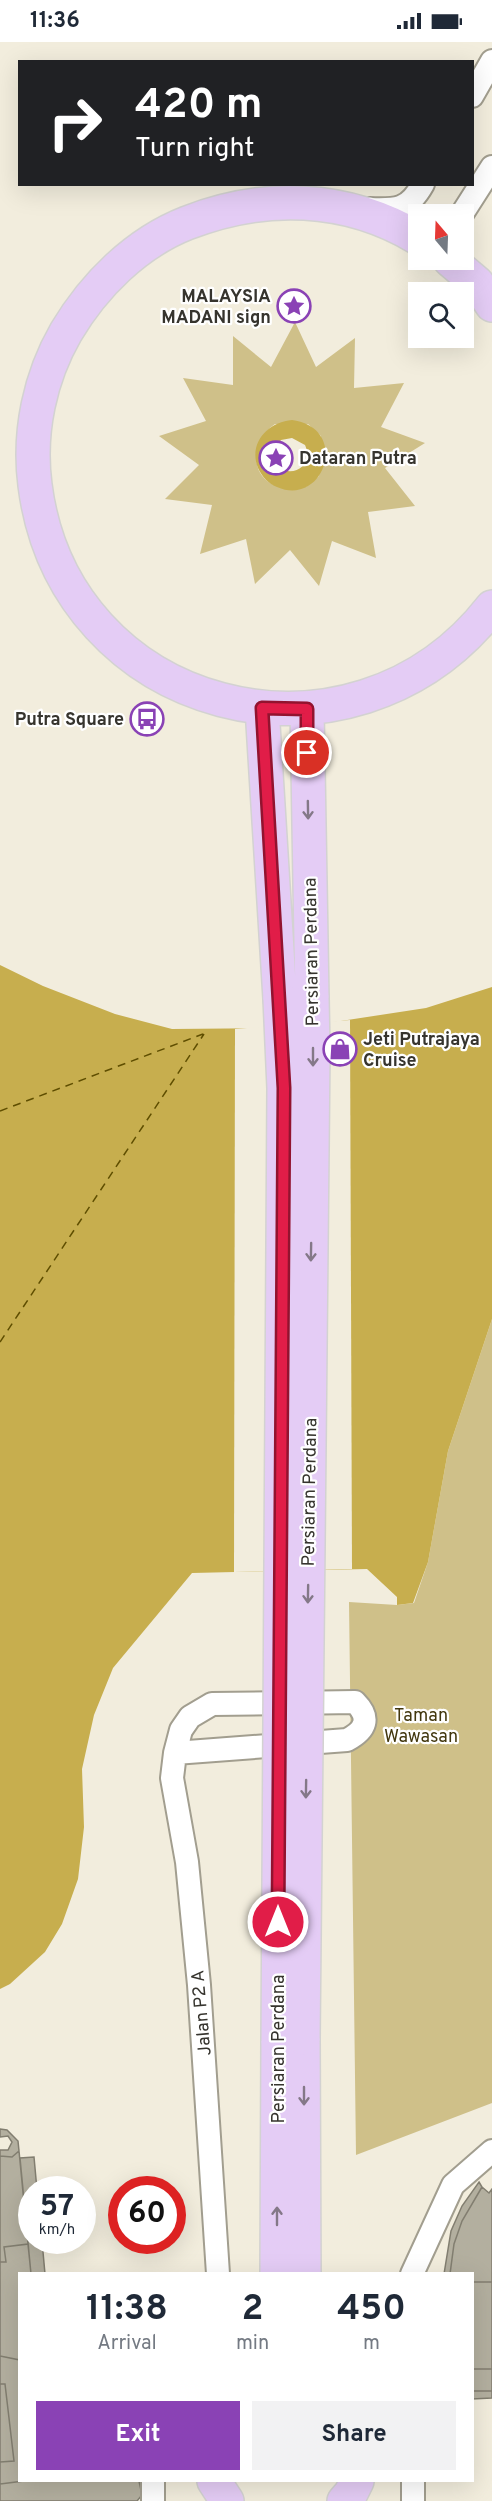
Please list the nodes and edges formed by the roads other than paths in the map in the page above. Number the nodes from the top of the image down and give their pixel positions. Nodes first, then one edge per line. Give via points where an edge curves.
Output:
1 (492, 61) edge
2 (474, 92) edge
3 (492, 167) edge
4 (422, 186) edge
5 (468, 204) edge
6 (352, 209) junction
7 (408, 232) edge
8 (460, 270) edge
9 (473, 270) edge
10 (484, 294) edge
11 (492, 607) edge
12 (262, 708) junction
13 (307, 709) junction
14 (296, 999) junction
15 (175, 1753) junction
16 (290, 2039) junction
17 (492, 2151) edge
18 (218, 2272) edge
19 (277, 2272) edge
20 (304, 2272) edge
21 (413, 2272) edge
22 (153, 2482) edge
23 (215, 2482) edge
24 (356, 2482) edge
25 (413, 2482) edge
26 (153, 2501) edge
27 (227, 2501) edge
28 (344, 2501) edge
29 (413, 2501) edge

1 - 2 street
3 - 5 street
4 - 6 street via 406,207
6 - 7 main road
6 - 12 main road via 310,203 251,204 178,226 145,245 96,289 76,315 59,343 38,406 33,472 38,505 48,543 87,613 114,642 183,687 222,701
8 - 10 main road
9 - 10 street
11 - 13 main road via 459,643 423,670 362,698
12 - 13 main road
12 - 14 main road, Persiaran Perdana
13 -> 14 main road, Persiaran Perdana
14 - 16 main road, Persiaran Perdana, bridge via 284,1088
15 - 15 street, Jalan P2 A via 347,1740 363,1728 363,1710 355,1702 212,1704 190,1717 181,1730
15 - 18 street, Jalan P2 A via 172,1778 187,1862 200,1985
19 -> 16 main road, Persiaran Perdana
16 -> 20 main road, Persiaran Perdana
17 - 21 street via 453,2185
22 - 26 street
23 - 27 main road
24 - 28 main road
25 - 29 street

